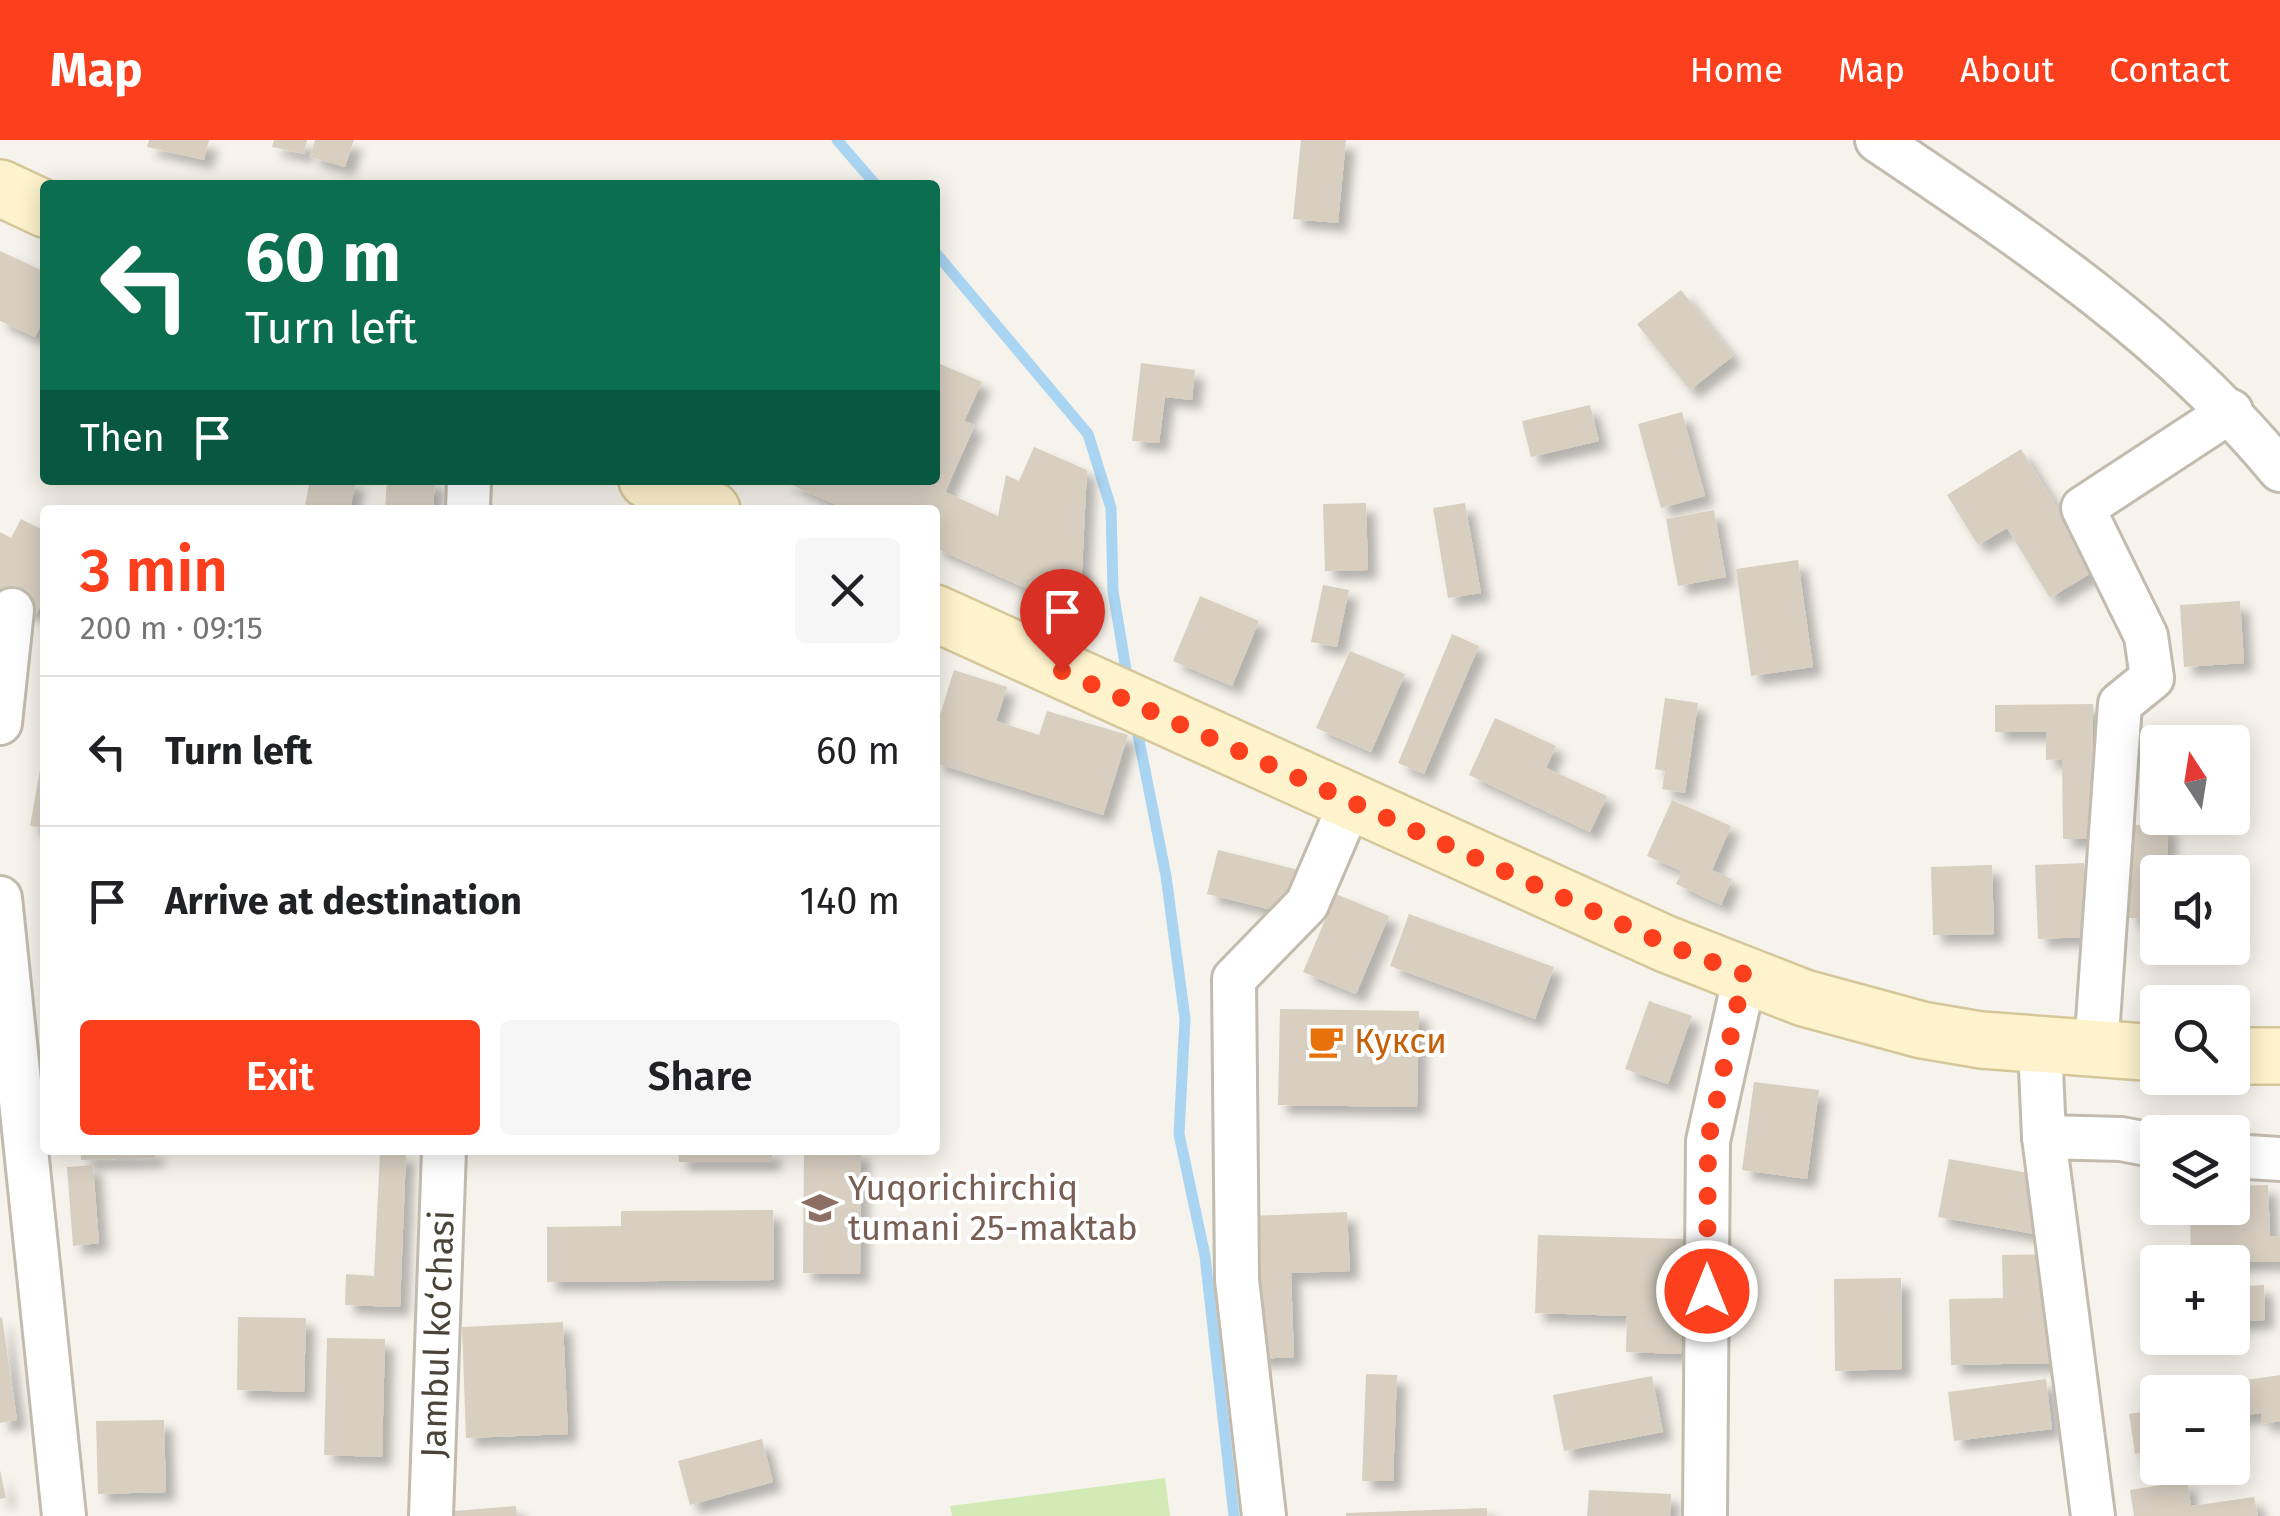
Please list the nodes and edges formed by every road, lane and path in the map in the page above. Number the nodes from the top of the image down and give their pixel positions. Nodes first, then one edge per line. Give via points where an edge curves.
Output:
1 (1877, 140) edge
2 (0, 188) edge
3 (40, 206) edge
4 (2231, 411) junction
5 (2280, 470) edge
6 (658, 485) edge
7 (701, 505) edge
8 (12, 610) dead end
9 (940, 614) edge
10 (0, 723) edge
11 (1352, 799) junction
12 (0, 898) edge
13 (1744, 974) junction
14 (2040, 1046) junction
15 (2096, 1050) junction
16 (2140, 1052) edge
17 (2250, 1056) edge
18 (2280, 1056) edge
19 (2044, 1137) junction
20 (2140, 1143) edge
21 (444, 1155) edge
22 (2250, 1157) edge
23 (2280, 1159) edge
24 (420, 1512) edge
25 (64, 1516) edge
26 (1264, 1516) edge
27 (1705, 1516) edge
28 (2092, 1516) edge

1 - 4 street via 2050,257
2 - 3 main road
4 - 5 street
4 - 15 street via 2083,508 2146,636 2152,678 2120,704
6 - 7 main road
8 - 10 street
9 - 11 main road
11 - 13 main road
11 - 26 street via 1307,904 1234,980 1238,1280
12 - 25 street
13 - 14 main road via 1863,1016
13 - 27 street via 1708,1141
14 - 15 main road
14 - 19 street
15 - 16 main road
17 - 18 main road
19 - 20 street
19 - 28 street
21 - 24 street, Jambul ko‘chasi
22 - 23 street

